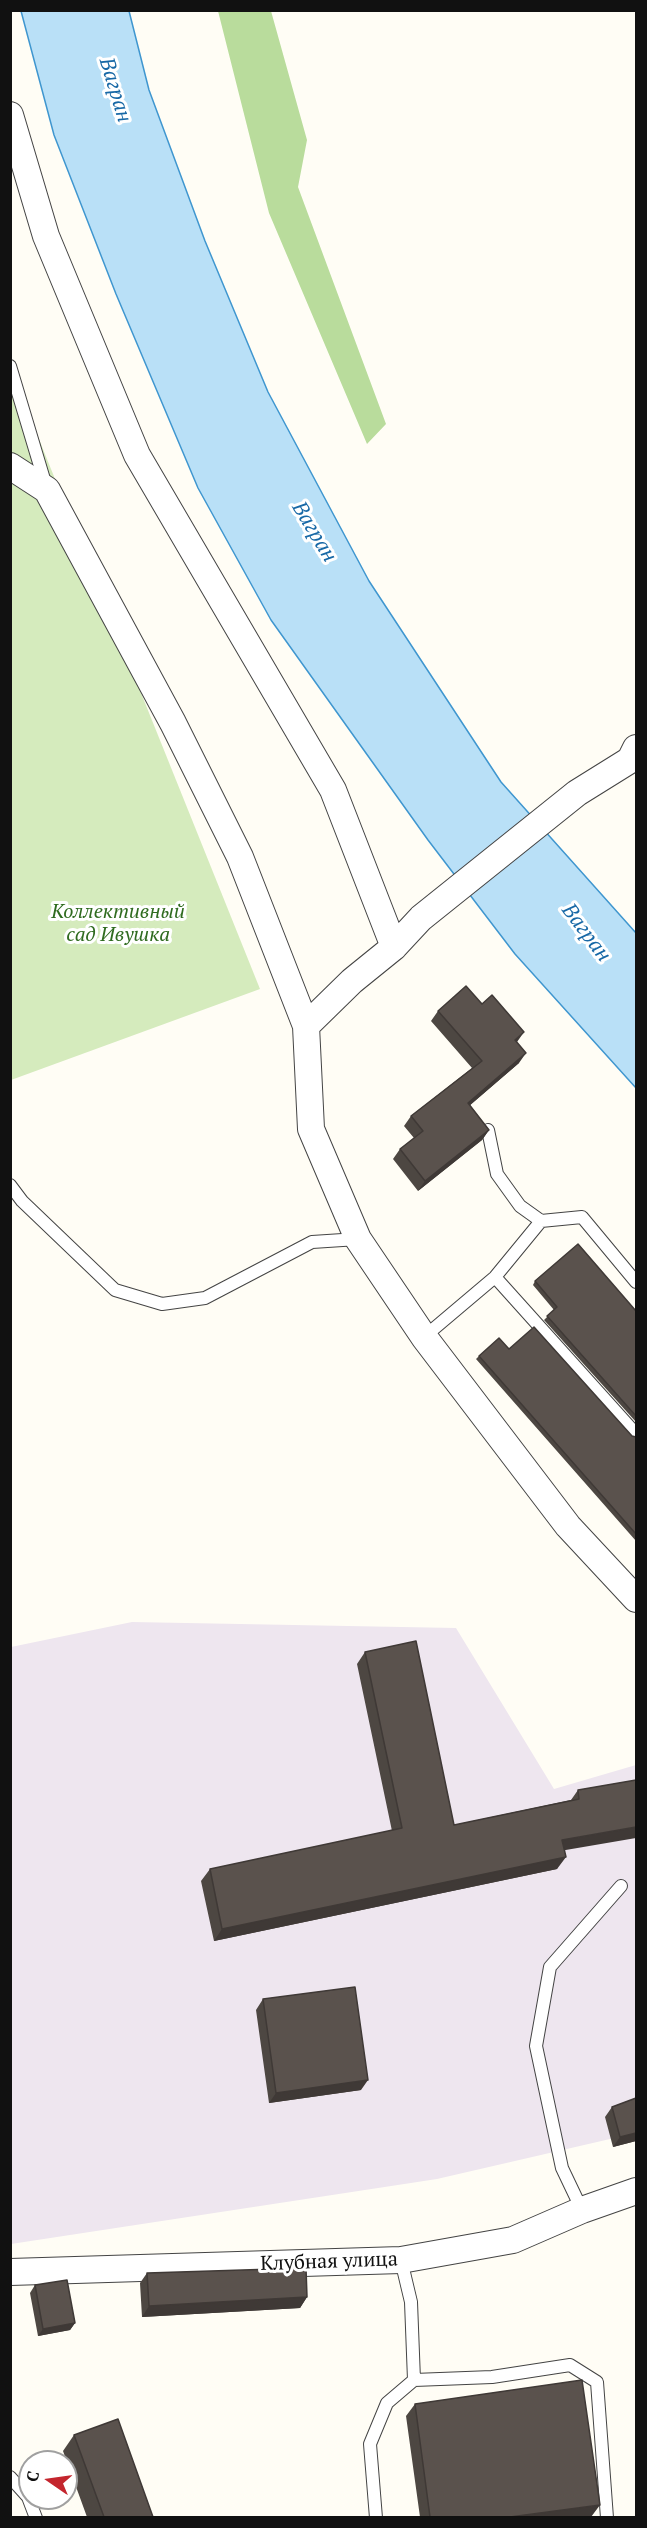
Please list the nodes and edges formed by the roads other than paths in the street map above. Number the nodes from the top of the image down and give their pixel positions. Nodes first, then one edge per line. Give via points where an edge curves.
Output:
1 (10, 115) edge
2 (10, 366) edge
3 (10, 466) edge
4 (47, 490) junction
5 (634, 762) edge
6 (394, 946) junction
7 (306, 1026) junction
8 (488, 1130) edge
9 (10, 1185) edge
10 (541, 1221) junction
11 (358, 1239) junction
12 (495, 1277) junction
13 (636, 1282) edge
14 (424, 1337) junction
15 (636, 1434) edge
16 (636, 1599) edge
17 (621, 1886) dead end
18 (636, 2191) edge
19 (582, 2210) junction
20 (401, 2260) junction
21 (10, 2272) edge
22 (414, 2380) junction
23 (10, 2477) edge
24 (36, 2517) edge
25 (376, 2517) edge
26 (607, 2517) edge

1 - 6 street via 46,236 137,455 333,790
2 - 4 lane
3 - 4 street
4 - 7 street via 240,857
5 - 6 street via 577,793 421,918
6 - 7 street
7 - 11 street via 311,1129
8 - 10 lane via 497,1173 520,1206
9 - 11 lane via 115,1290 162,1304 205,1298 312,1242
10 - 12 lane
10 - 13 lane via 582,1217
11 - 14 street
12 - 14 lane
12 - 15 lane
14 - 16 street via 568,1526
17 - 19 lane via 550,1967 536,2046 562,2168
18 - 19 street, Клубная улица
19 - 20 street, Клубная улица via 513,2240
20 - 21 street, Клубная улица
20 - 22 lane via 411,2302
22 - 25 lane via 387,2403 370,2444
22 - 26 lane via 492,2377 570,2365 597,2382
23 - 24 lane via 28,2497

